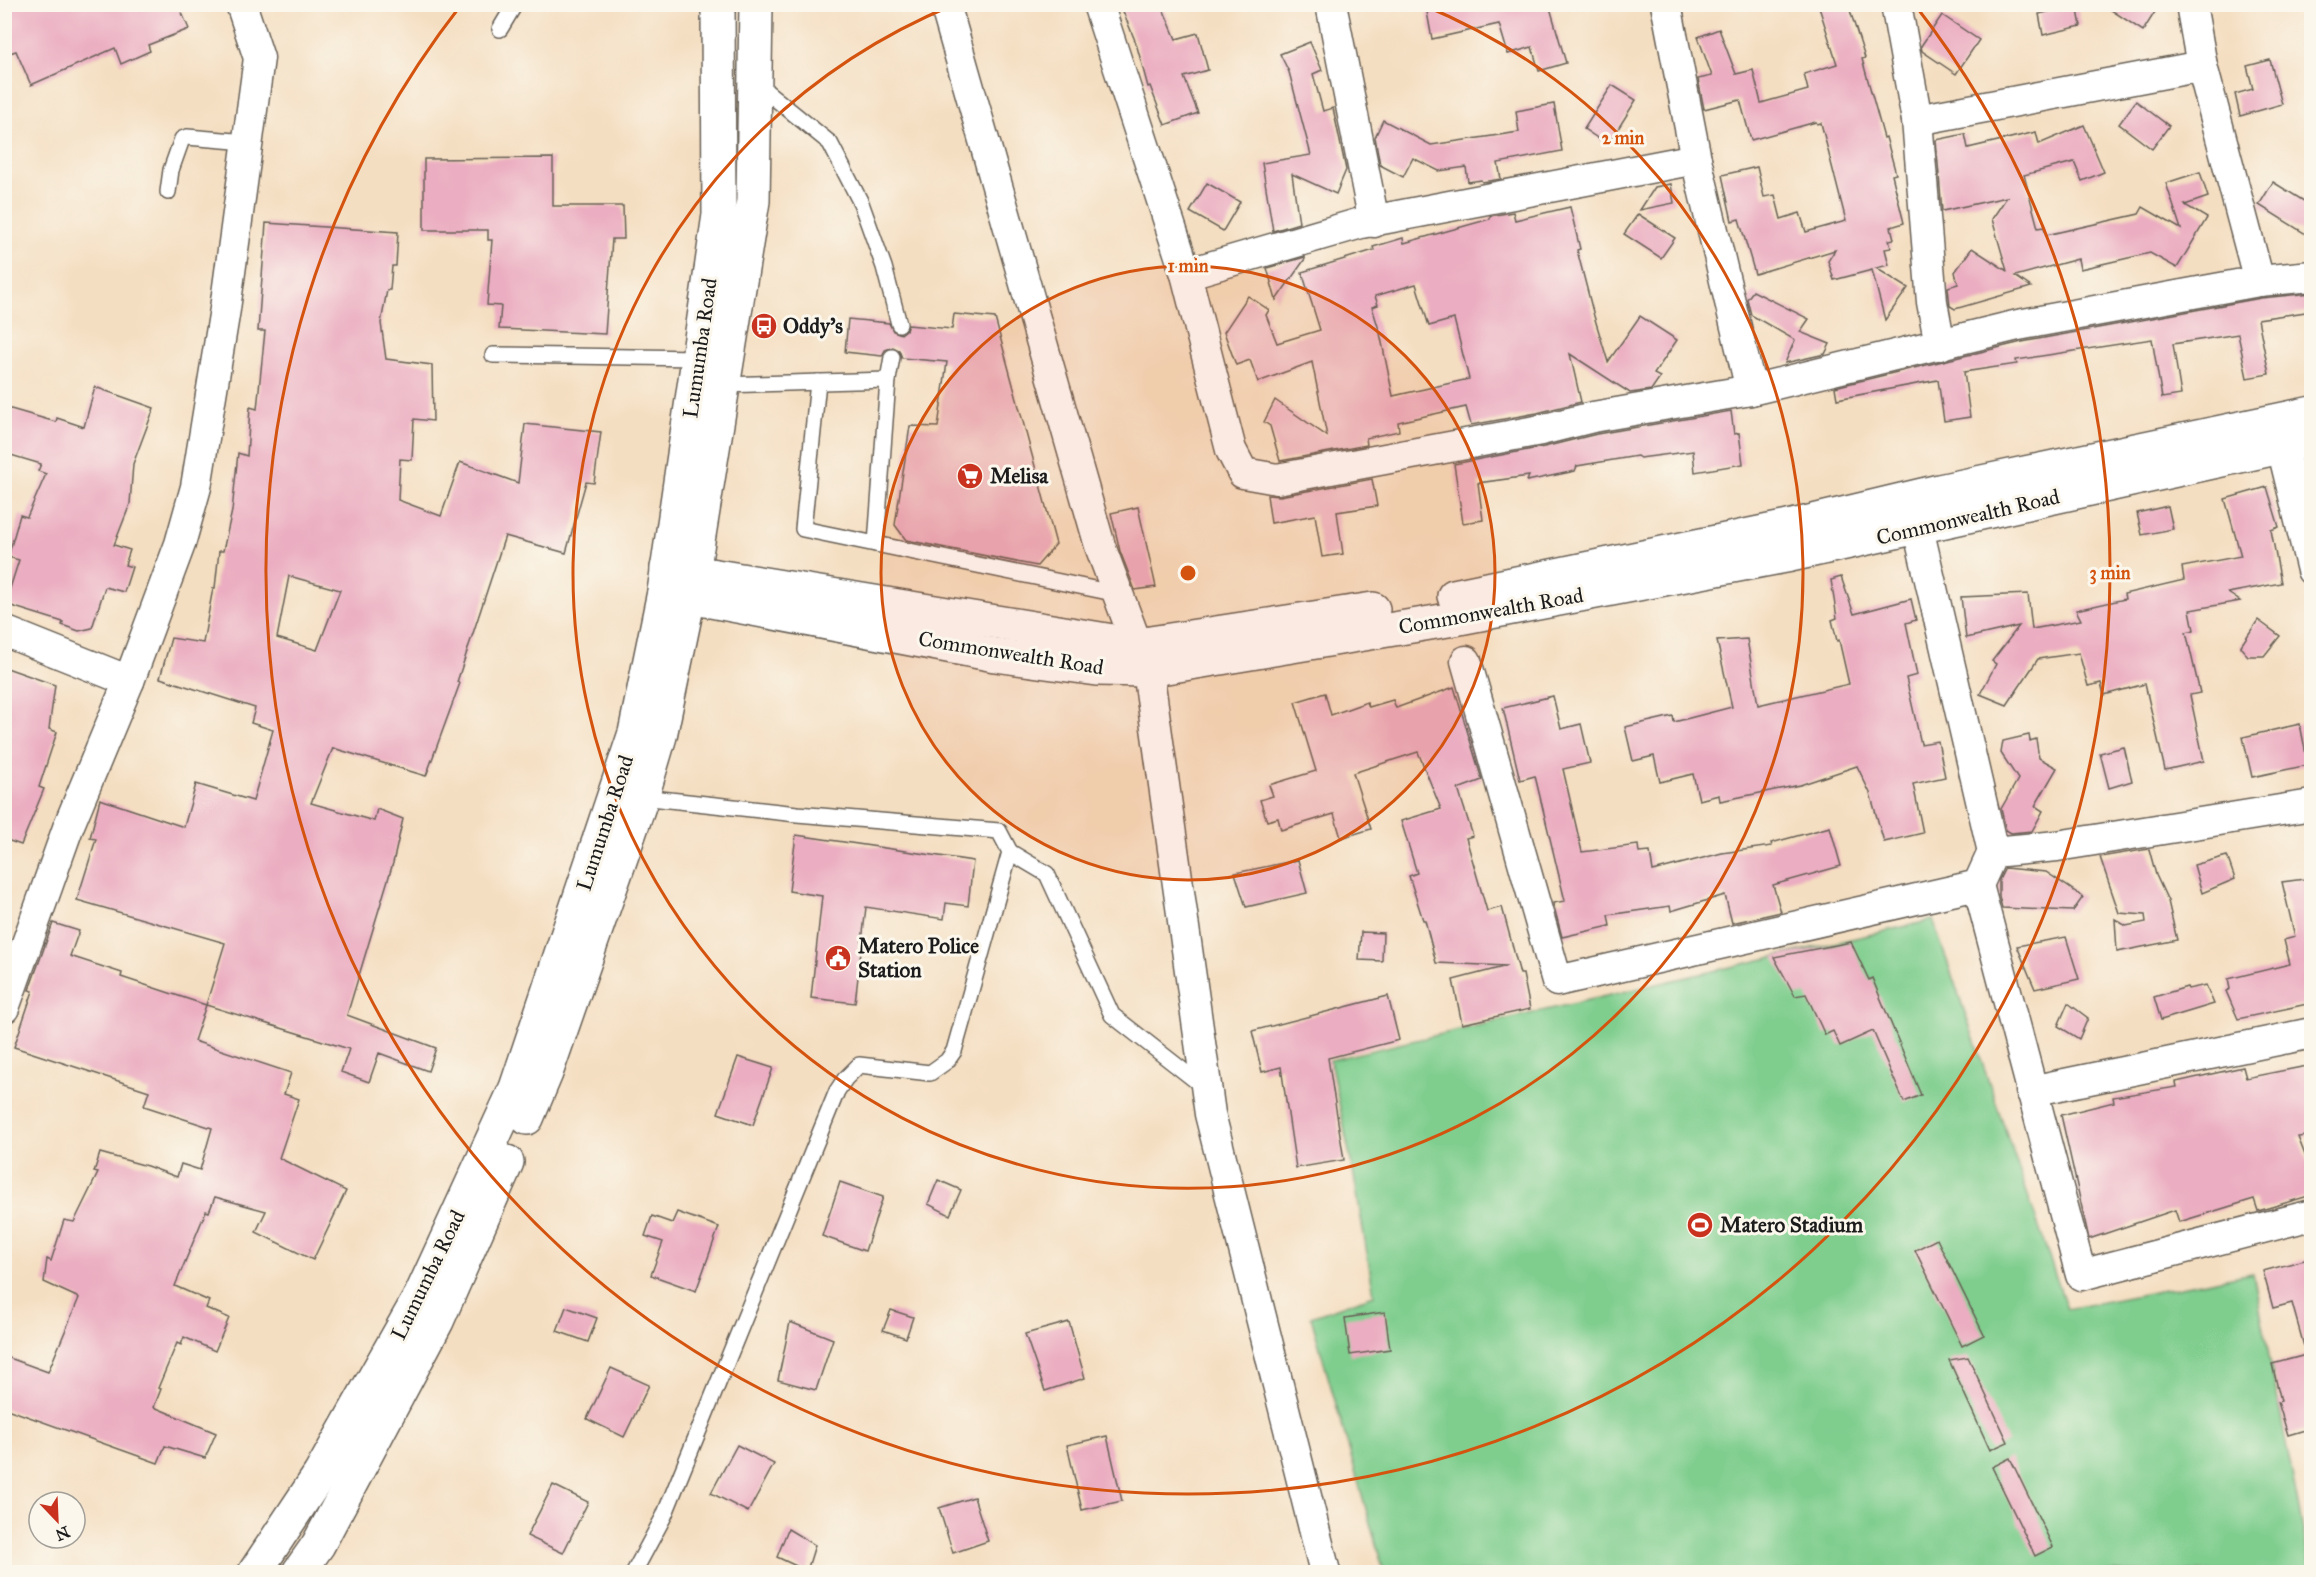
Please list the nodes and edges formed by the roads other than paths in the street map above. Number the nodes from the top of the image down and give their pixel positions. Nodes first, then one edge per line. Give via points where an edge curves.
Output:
1 (241, 4) edge
2 (515, 4) edge
3 (718, 4) edge
4 (756, 4) edge
5 (945, 4) edge
6 (1098, 4) edge
7 (1331, 4) edge
8 (1666, 4) edge
9 (1896, 4) edge
10 (2191, 4) edge
11 (500, 29) dead end
12 (2202, 66) junction
13 (756, 83) junction
14 (1917, 120) junction
15 (247, 142) junction
16 (1696, 159) junction
17 (168, 192) dead end
18 (1374, 222) junction
19 (1186, 274) junction
20 (2312, 276) edge
21 (2259, 281) junction
22 (899, 324) dead end
23 (1940, 345) junction
24 (493, 355) dead end
25 (892, 357) dead end
26 (698, 358) junction
27 (888, 380) junction
28 (818, 382) junction
29 (724, 385) junction
30 (1751, 390) junction
31 (2312, 413) edge
32 (2297, 443) edge
33 (1918, 528) junction
34 (876, 544) junction
35 (2312, 570) edge
36 (678, 583) junction
37 (1118, 594) junction
38 (4, 631) edge
39 (1142, 658) junction
40 (1466, 661) dead end
41 (129, 681) junction
42 (642, 796) junction
43 (2312, 805) edge
44 (1010, 852) junction
45 (1993, 852) junction
46 (1978, 885) junction
47 (4, 1008) edge
48 (2312, 1033) edge
49 (1206, 1089) junction
50 (2031, 1091) junction
51 (2312, 1215) edge
52 (255, 1572) edge
53 (299, 1572) edge
54 (634, 1572) edge
55 (1325, 1572) edge

1 - 15 street via 259,58
2 - 11 lane
3 - 26 main road, Lumumba Road via 719,215
4 - 13 main road, Lumumba Road
5 - 37 street via 1100,546
6 - 19 street
7 - 18 street
8 - 16 street
9 - 14 street
10 - 12 street
12 - 14 street
12 - 21 street
13 - 22 lane via 830,143 861,203
13 - 29 main road, Lumumba Road via 753,201
14 - 23 street via 1932,302
15 - 17 lane via 182,139
15 - 41 street via 196,487 180,544
16 - 18 street
16 - 30 street
18 - 19 street
19 - 30 street via 1231,450 1244,472 1277,479
20 - 21 street
21 - 23 street via 2018,325
23 - 30 street
24 - 26 lane
25 - 27 lane
26 - 36 main road, Lumumba Road
27 - 28 lane
27 - 34 lane
28 - 29 lane
28 - 34 lane via 803,529
29 - 36 main road, Lumumba Road
31 - 39 main road, Commonwealth Road via 1939,491 1784,528
32 - 33 main road, Commonwealth Road
32 - 35 street
33 - 39 main road, Commonwealth Road via 1466,617
33 - 45 street
34 - 37 lane
36 - 39 main road, Commonwealth Road
36 - 42 main road, Lumumba Road via 660,736
36 - 52 main road, Lumumba Road via 634,733 516,1088 421,1295 320,1474
37 - 39 street
38 - 41 street
39 - 49 street
40 - 46 street via 1557,981
41 - 47 street via 69,825
42 - 44 lane via 999,831
42 - 53 main road, Lumumba Road via 546,1073 442,1310 318,1545
43 - 45 street via 2056,846
44 - 49 lane via 1047,874 1112,1015
44 - 54 lane via 954,1051 947,1062 930,1073 859,1065 837,1091 664,1516
45 - 46 street
46 - 50 street
48 - 50 street
49 - 55 street
50 - 51 street via 2082,1275

